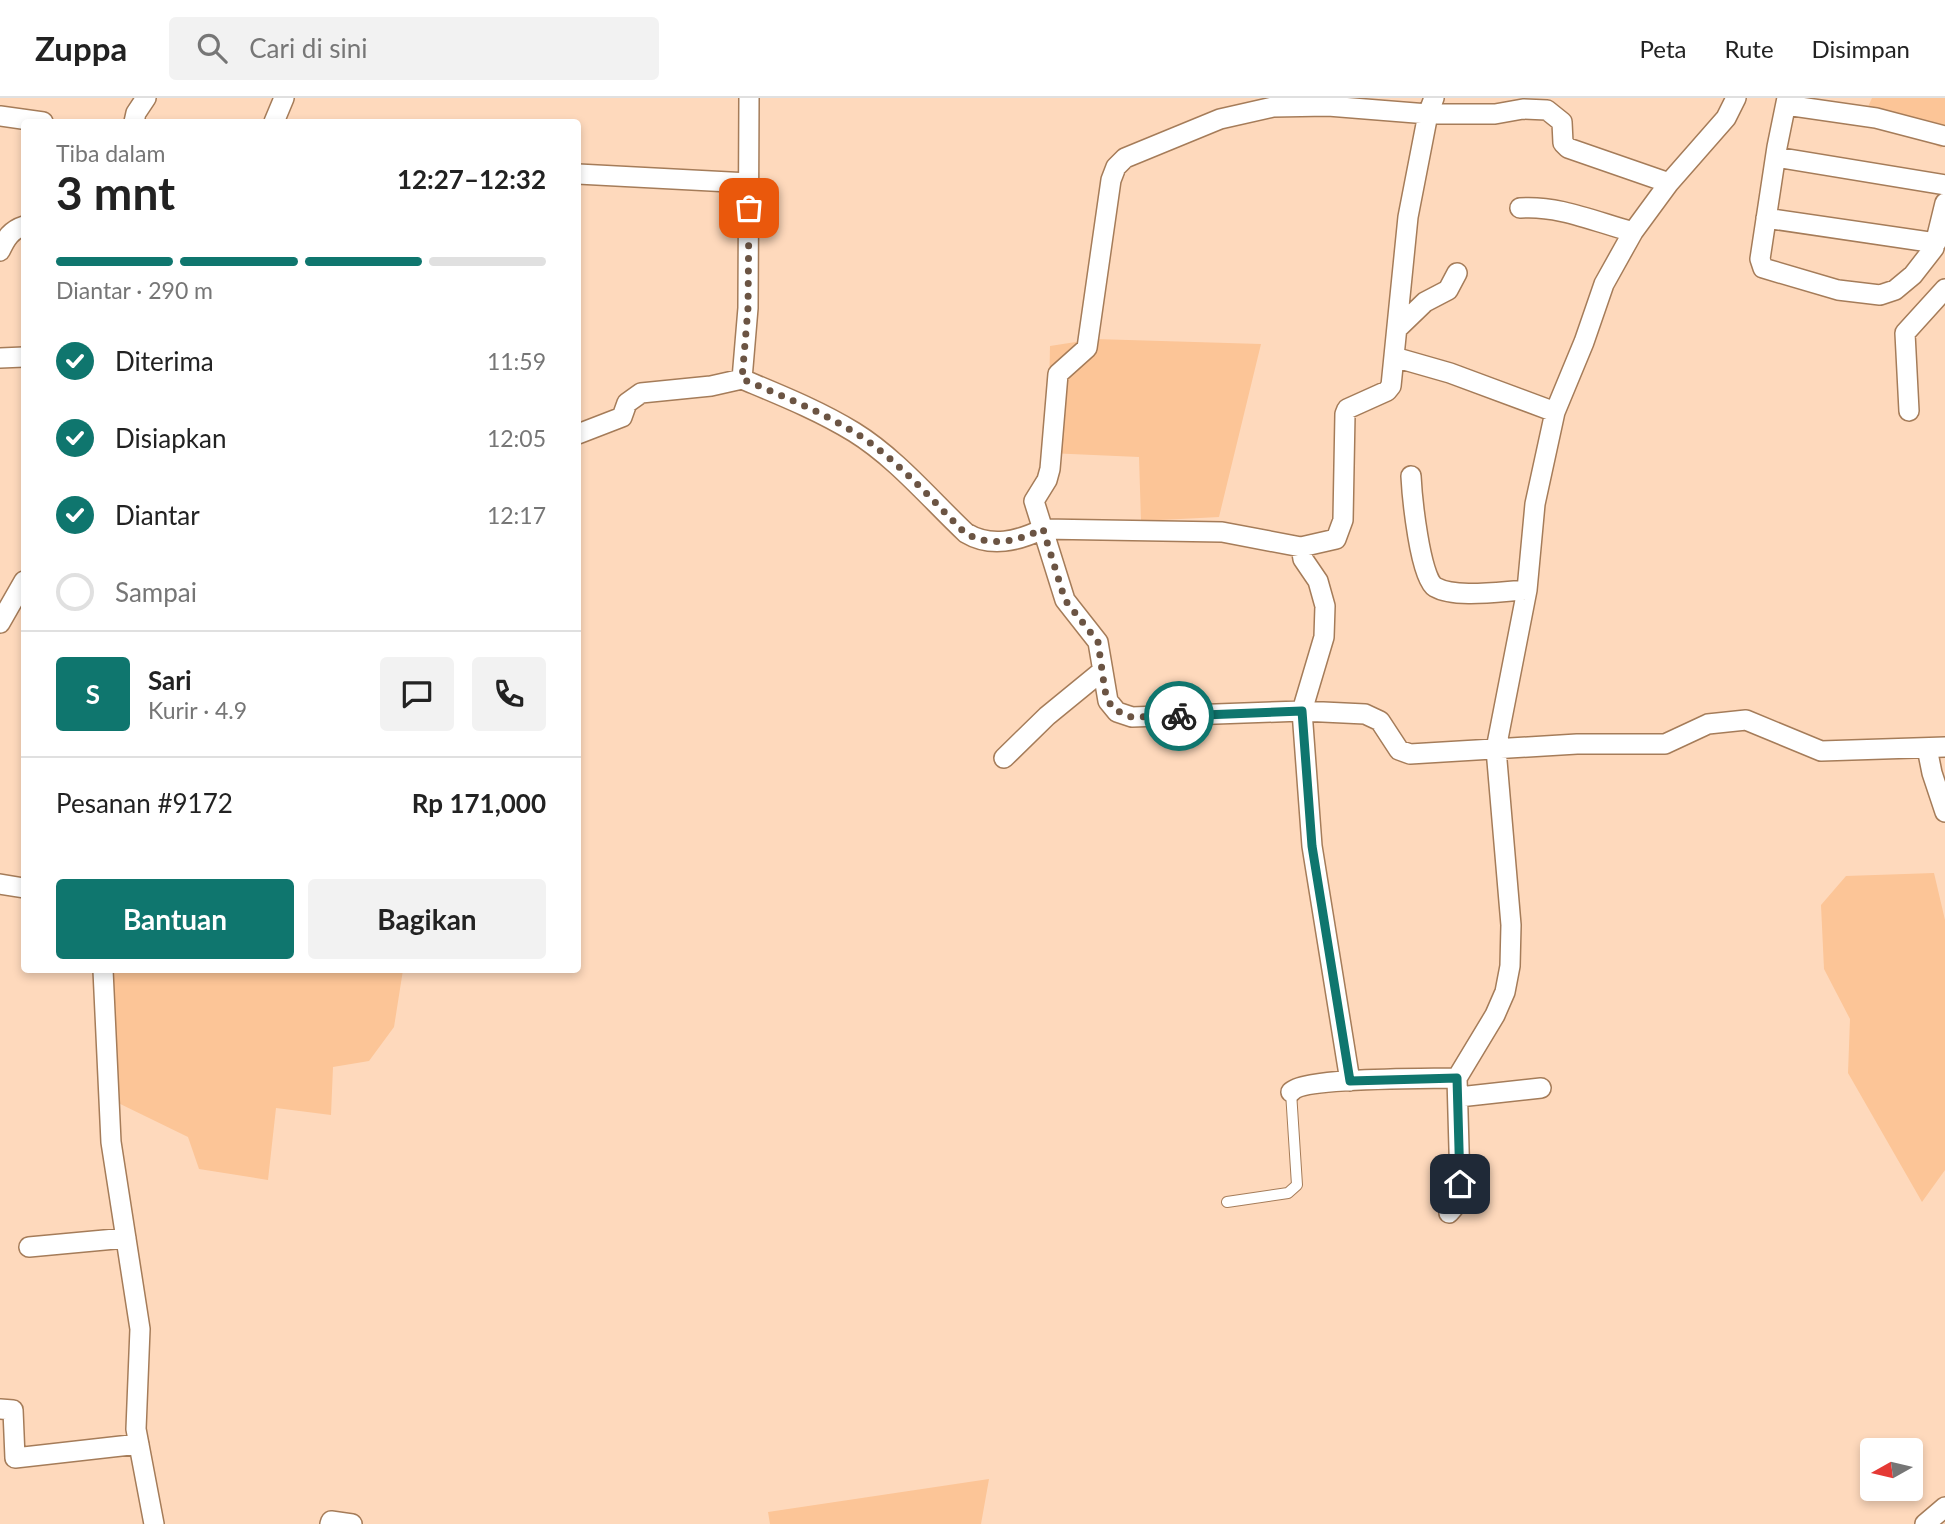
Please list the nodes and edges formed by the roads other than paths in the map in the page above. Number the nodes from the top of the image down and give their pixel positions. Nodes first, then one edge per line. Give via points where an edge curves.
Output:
1 (146, 98) edge
2 (284, 98) edge
3 (750, 98) edge
4 (1735, 98) edge
5 (1786, 101) edge
6 (1431, 106) edge
7 (0, 116) edge
8 (22, 119) edge
9 (135, 119) edge
10 (275, 119) edge
11 (1945, 136) edge
12 (1776, 157) junction
13 (581, 174) edge
14 (749, 183) junction
15 (1669, 183) junction
16 (1945, 185) edge
17 (1945, 203) edge
18 (1520, 208) dead end
19 (1766, 218) junction
20 (21, 227) edge
21 (1633, 232) junction
22 (1936, 243) junction
23 (0, 251) edge
24 (1457, 273) dead end
25 (1945, 289) edge
26 (1397, 329) junction
27 (1394, 357) junction
28 (0, 358) edge
29 (21, 358) edge
30 (742, 379) junction
31 (1909, 411) dead end
32 (1555, 412) junction
33 (581, 433) edge
34 (1411, 477) dead end
35 (1043, 529) junction
36 (1301, 547) junction
37 (21, 586) edge
38 (1527, 590) junction
39 (2, 617) edge
40 (1102, 671) junction
41 (1302, 711) junction
42 (1936, 748) edge
43 (1496, 749) junction
44 (1004, 758) dead end
45 (1945, 812) edge
46 (0, 884) edge
47 (21, 888) edge
48 (103, 973) edge
49 (1350, 1081) junction
50 (1458, 1088) junction
51 (1541, 1088) dead end
52 (1291, 1092) joint
53 (1227, 1202) dead end
54 (1449, 1213) dead end
55 (126, 1238) junction
56 (29, 1247) dead end
57 (0, 1409) edge
58 (139, 1444) junction
59 (1945, 1507) edge
60 (153, 1523) edge
61 (330, 1524) edge
62 (352, 1524) edge
63 (1925, 1524) edge

1 - 9 street
2 - 10 street
3 - 14 street
4 - 15 street via 1726,118
5 - 11 street
5 - 12 street
6 - 15 street via 1495,114 1523,108 1546,110 1562,122 1563,143 1569,148
6 - 26 street via 1406,230
6 - 35 street via 1273,107 1220,119 1125,158 1116,167 1087,348 1058,373 1050,469 1034,501
7 - 8 street
12 - 16 street
12 - 19 street
13 - 14 street
14 - 30 street
15 - 21 street
17 - 22 street
18 - 21 street via 1559,210
19 - 22 street
19 - 22 street via 1760,259 1763,268 1838,290 1880,295 1895,290 1927,259
20 - 23 street
21 - 32 street via 1604,284
24 - 26 street via 1448,290 1425,302
25 - 31 street via 1905,333
26 - 27 street
27 - 32 street
27 - 36 street via 1388,391 1345,414 1341,530 1336,539
28 - 29 street
30 - 33 street via 641,393 627,403 622,417
30 - 35 street via 855,433 975,539 1020,541
32 - 38 street via 1535,504
34 - 38 street via 1419,543 1429,581 1436,588 1462,593
35 - 36 street via 1222,532
35 - 40 street via 1065,600 1098,642
36 - 41 street via 1325,607 1324,638
37 - 39 street
38 - 43 street
40 - 41 street via 1108,701 1117,712 1132,717
40 - 44 street
41 - 43 street via 1372,716 1404,754
41 - 49 street via 1312,846
42 - 43 street via 1821,751 1746,720 1708,724 1665,744
42 - 45 street via 1932,773
43 - 50 street via 1511,925 1510,966 1505,992
46 - 47 street
48 - 55 street via 111,1142
49 - 50 street
49 - 52 street via 1304,1085
50 - 51 street
50 - 54 street via 1460,1184 1456,1205
52 - 53 lane via 1297,1185 1288,1193
55 - 56 street
55 - 58 street via 140,1329
57 - 58 street via 13,1410 15,1458
58 - 60 street
59 - 63 street
61 - 62 street

